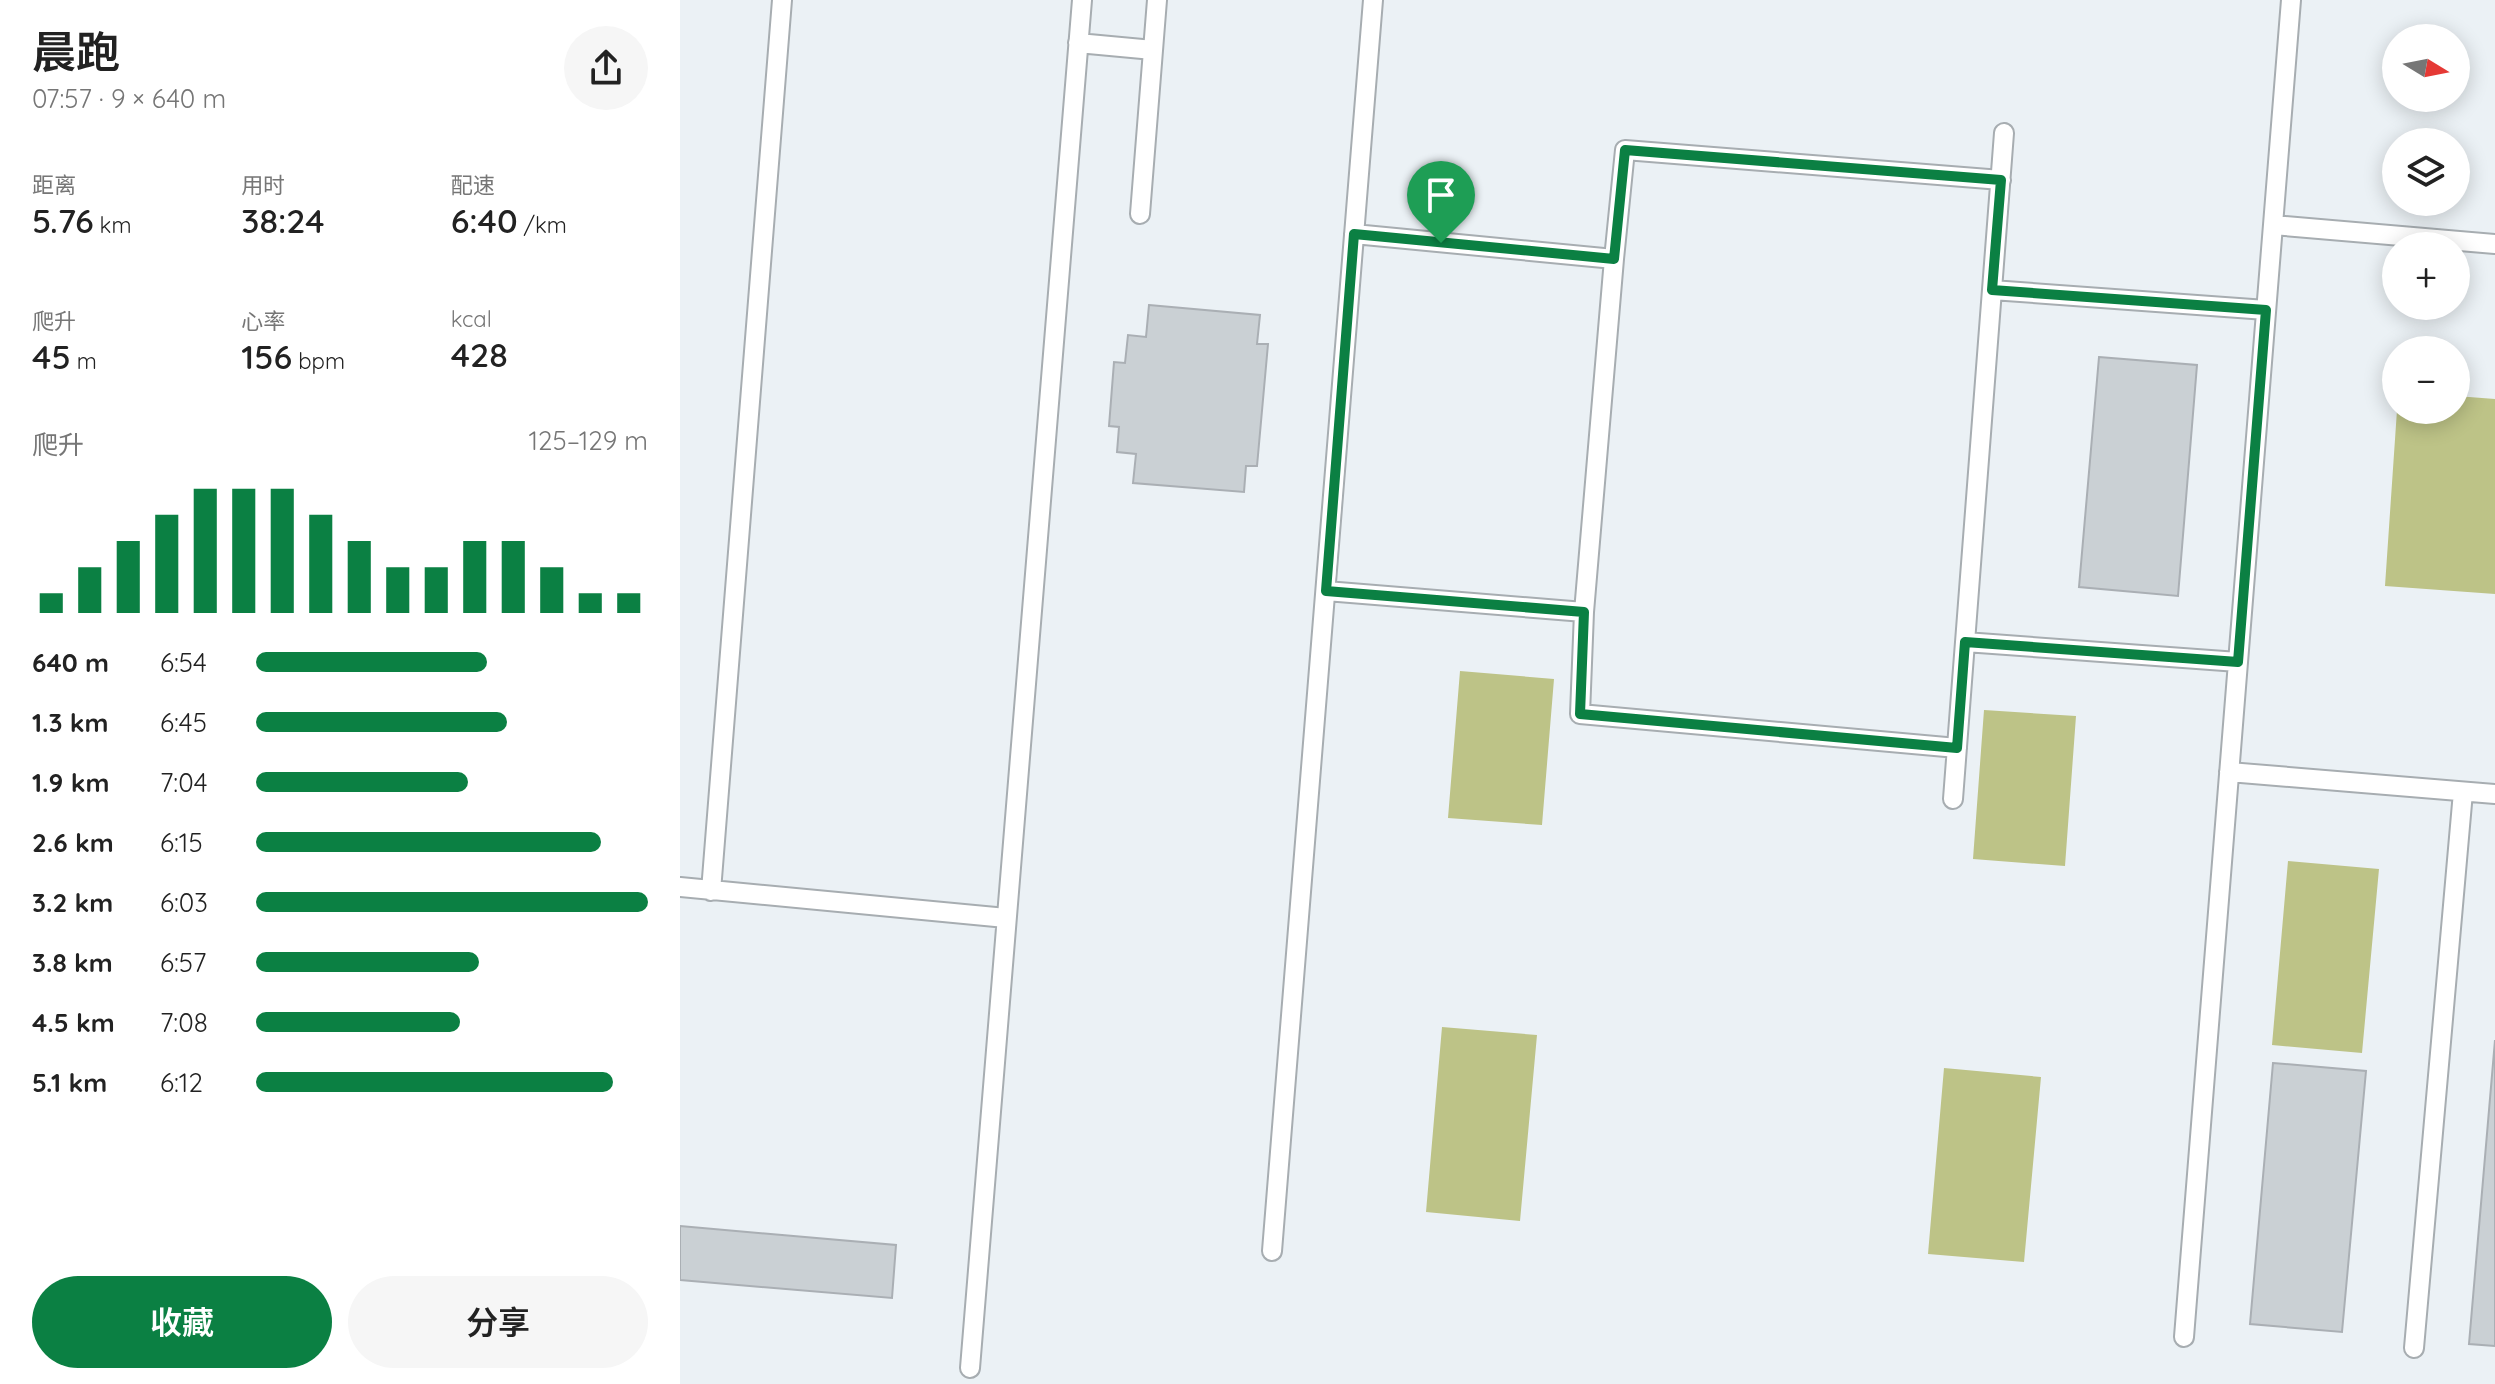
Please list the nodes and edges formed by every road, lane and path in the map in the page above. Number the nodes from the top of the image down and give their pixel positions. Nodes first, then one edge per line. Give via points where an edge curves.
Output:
1 (782, 0) edge
2 (1082, 0) edge
3 (1157, 0) edge
4 (1373, 0) edge
5 (2291, 0) edge
6 (1078, 43) junction
7 (1153, 50) junction
8 (2004, 133) dead end
9 (2001, 180) junction
10 (1140, 214) dead end
11 (2273, 225) junction
12 (1354, 234) junction
13 (2495, 244) edge
14 (1614, 259) junction
15 (1992, 290) junction
16 (2266, 310) junction
17 (1326, 591) junction
18 (1584, 612) junction
19 (1965, 642) junction
20 (2238, 662) junction
21 (1957, 748) junction
22 (2229, 772) junction
23 (2463, 792) junction
24 (2495, 794) edge
25 (1953, 799) dead end
26 (680, 887) edge
27 (711, 891) junction
28 (1006, 918) junction
29 (1272, 1251) dead end
30 (2184, 1337) dead end
31 (2414, 1348) dead end
32 (970, 1368) dead end

1 - 27 lane
2 - 6 lane
3 - 7 lane
4 - 12 lane
5 - 11 lane
6 - 7 lane
6 - 28 lane
7 - 10 lane
8 - 9 lane
9 - 14 lane via 1625,150
9 - 15 lane
11 - 13 lane
11 - 16 lane
12 - 14 lane
12 - 17 lane
14 - 18 lane
15 - 16 lane
15 - 19 lane
16 - 20 lane
17 - 18 lane
17 - 29 lane
18 - 21 lane via 1580,714
19 - 20 lane
19 - 21 lane
20 - 22 lane
21 - 25 lane
22 - 23 lane
22 - 30 lane
23 - 24 lane
23 - 31 lane
26 - 27 lane
27 - 28 lane
28 - 32 lane

